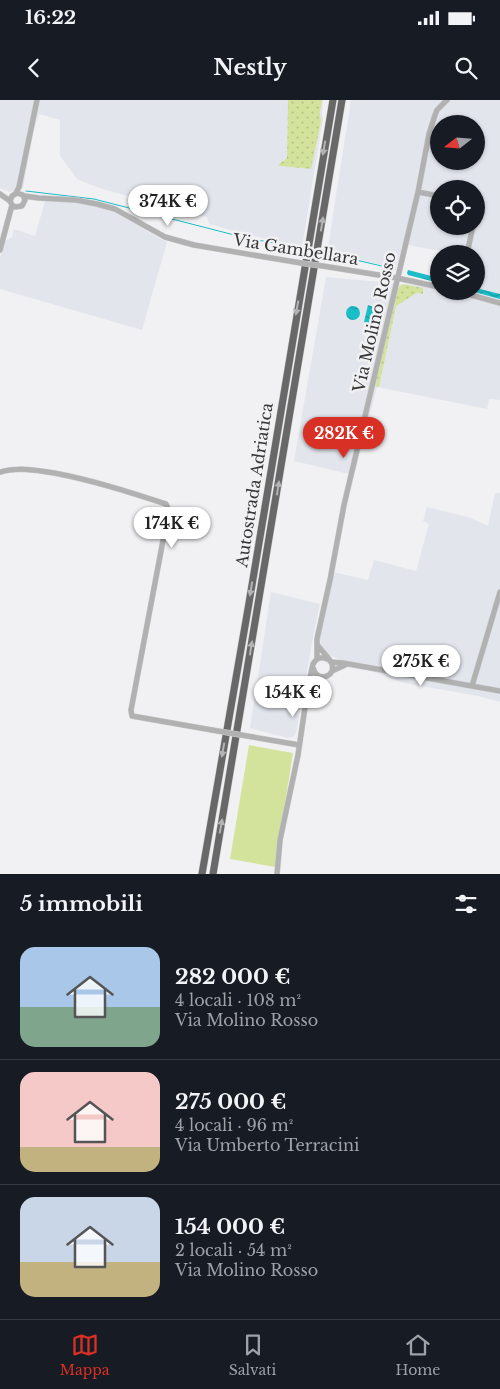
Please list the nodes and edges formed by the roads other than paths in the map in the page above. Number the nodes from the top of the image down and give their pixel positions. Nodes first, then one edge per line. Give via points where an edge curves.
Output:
1 (38, 100) edge
2 (333, 100) edge
3 (342, 100) edge
4 (447, 100) edge
5 (418, 192) junction
6 (1, 194) edge
7 (430, 194) edge
8 (39, 198) junction
9 (16, 199) junction
10 (25, 203) junction
11 (0, 250) edge
12 (397, 278) junction
13 (430, 285) edge
14 (485, 299) edge
15 (500, 303) edge
16 (0, 472) edge
17 (500, 592) edge
18 (317, 643) junction
19 (317, 659) junction
20 (330, 661) junction
21 (345, 665) junction
22 (313, 668) junction
23 (332, 672) junction
24 (321, 677) junction
25 (310, 682) junction
26 (472, 686) junction
27 (500, 691) edge
28 (299, 745) junction
29 (202, 874) edge
30 (213, 874) edge
31 (277, 874) edge

1 - 9 street
2 -> 29 highway, Autostrada Adriatica
30 -> 3 highway, Autostrada Adriatica
4 - 5 street, Via Molino Rosso via 437,110 433,121
5 - 7 street
5 - 12 street, Via Molino Rosso
6 - 9 street, Via Gambellara
8 - 9 street, Via Gambellara
8 - 10 street, Via Gambellara
8 - 12 street, Via Gambellara, bridge via 76,200 115,209 165,237 194,245
9 - 10 street
9 - 10 street, Via Gambellara via 22,206
9 - 11 street
12 - 13 street, Via Gambellara
12 - 18 street, Via Molino Rosso via 344,505
14 - 15 street
16 - 28 street, bridge via 35,470 69,476 166,504 168,514 132,716
17 - 26 street
18 - 19 street, Via Molino Rosso
18 - 20 street
19 - 20 street via 324,657
19 - 22 street
20 - 21 street
20 - 23 street
21 - 23 street
21 - 26 street
22 - 24 street
22 - 25 street
23 - 24 street
24 - 25 street
25 - 28 street
26 - 27 street
28 - 31 street via 280,840

